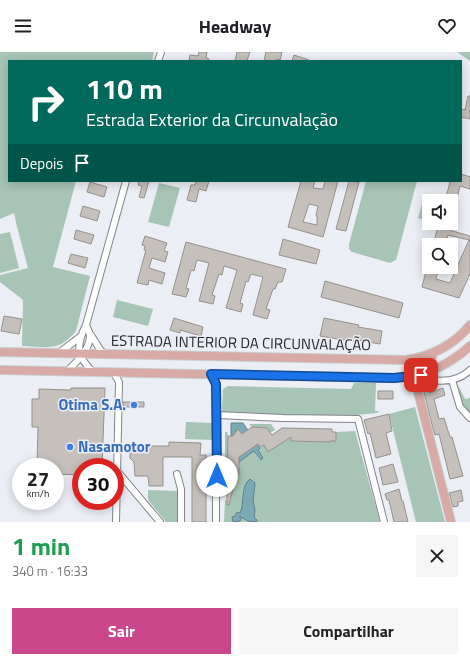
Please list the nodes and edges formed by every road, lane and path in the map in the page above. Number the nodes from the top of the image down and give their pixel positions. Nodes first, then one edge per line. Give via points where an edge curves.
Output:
1 (126, 182) edge
2 (86, 325) junction
3 (470, 325) edge
4 (90, 336) junction
5 (80, 337) junction
6 (470, 346) edge
7 (445, 348) junction
8 (0, 352) edge
9 (59, 353) junction
10 (81, 354) junction
11 (106, 354) junction
12 (0, 370) edge
13 (470, 370) edge
14 (67, 371) junction
15 (93, 372) junction
16 (114, 373) junction
17 (211, 374) junction
18 (414, 376) junction
19 (452, 380) junction
20 (217, 415) junction
21 (470, 418) edge
22 (117, 458) edge
23 (177, 474) dead end
24 (124, 479) edge
25 (116, 510) edge
26 (116, 522) edge
27 (160, 522) edge
28 (181, 522) edge
29 (216, 522) edge
30 (384, 522) edge
31 (451, 522) edge

1 - 2 street
2 - 4 street
2 - 5 street
3 - 7 main road, ESTRADA INTERIOR DA CIRCUNVALAÇÃO
4 - 10 street via 86,349
4 - 11 street
5 - 9 street
5 - 10 street
6 - 18 main road via 440,367
7 - 11 main road, ESTRADA INTERIOR DA CIRCUNVALAÇÃO via 425,357 402,360
7 - 18 main road via 417,366
8 - 9 main road, ESTRADA INTERIOR DA CIRCUNVALAÇÃO
9 - 10 main road, ESTRADA INTERIOR DA CIRCUNVALAÇÃO
10 - 11 main road, ESTRADA INTERIOR DA CIRCUNVALAÇÃO
10 - 14 street
10 - 15 street via 83,361
12 - 14 main road
13 - 19 street
14 - 15 main road
15 - 16 main road
16 - 17 main road
16 - 22 street via 119,382
17 - 18 main road via 394,378
17 - 20 street via 216,384
18 - 19 street via 426,380
18 - 31 main road
19 - 21 street via 460,407
20 - 29 street
20 - 30 street via 358,419
23 - 28 street via 181,489
24 - 27 street
25 - 26 street

